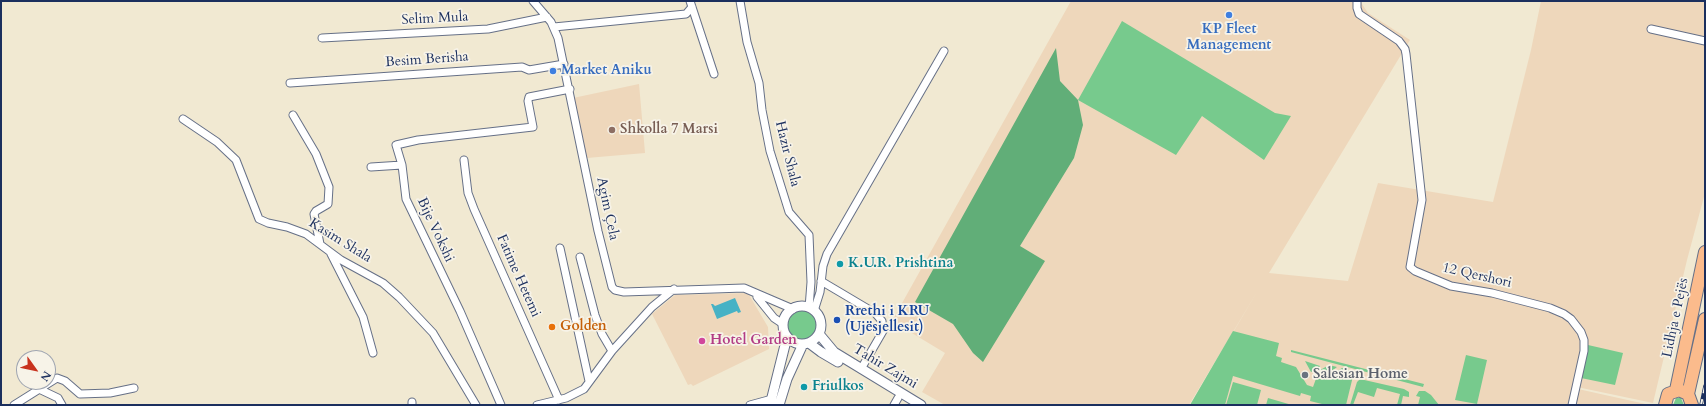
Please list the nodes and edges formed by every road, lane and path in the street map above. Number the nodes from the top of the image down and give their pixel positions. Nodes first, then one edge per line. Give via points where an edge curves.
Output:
1 (533, 1) edge
2 (740, 1) edge
3 (1357, 1) edge
4 (691, 4) edge
5 (547, 18) junction
6 (554, 27) junction
7 (1650, 28) dead end
8 (322, 38) dead end
9 (1705, 41) edge
10 (944, 51) dead end
11 (564, 64) junction
12 (714, 74) dead end
13 (290, 83) dead end
14 (570, 89) junction
15 (293, 115) dead end
16 (183, 119) dead end
17 (464, 160) dead end
18 (402, 165) junction
19 (371, 167) dead end
20 (320, 244) junction
21 (560, 248) dead end
22 (1705, 252) edge
23 (331, 253) junction
24 (580, 257) dead end
25 (821, 281) junction
26 (674, 289) junction
27 (754, 294) junction
28 (792, 309) junction
29 (812, 309) junction
30 (1705, 319) edge
31 (783, 324) junction
32 (819, 334) junction
33 (787, 337) junction
34 (806, 344) junction
35 (612, 351) junction
36 (373, 353) dead end
37 (861, 369) junction
38 (56, 379) edge
39 (589, 381) junction
40 (134, 388) dead end
41 (37, 390) edge
42 (41, 390) edge
43 (1676, 390) junction
44 (1690, 399) edge
45 (559, 400) junction
46 (896, 402) edge
47 (774, 403) edge
48 (14, 405) edge
49 (62, 405) edge
50 (476, 405) edge
51 (501, 405) edge
52 (537, 405) edge
53 (750, 405) edge
54 (910, 405) edge
55 (921, 405) edge
56 (1572, 405) edge
57 (1665, 405) edge

1 - 5 street, Agim Çela
2 - 29 street, Hazir Shala via 747,42 760,83 770,151 789,212 809,235
3 - 56 street, 12 Qershori via 1360,14 1399,41 1405,49 1422,200 1410,266 1415,271 1451,286 1492,293 1550,308 1571,319 1584,340
4 - 6 street via 686,14
4 - 12 street
5 - 6 street, Agim Çela
5 - 8 street, Selim Mula via 488,29
6 - 11 street, Agim Çela
7 - 9 street
10 - 25 street via 827,254
11 - 13 street, Besim Berisha via 529,70 522,66
11 - 14 street, Agim Çela
14 - 18 street, Bije Vokshi via 529,96 533,127 418,140 396,145
14 - 26 street, Agim Çela via 612,287 624,292
15 - 20 street via 310,141 329,187 328,204 314,214
16 - 20 street, Kasim Shala via 236,160 259,219 297,230
17 - 45 street, Fatime Hetemi via 468,193 474,209
18 - 19 street
18 - 51 street, Bije Vokshi via 406,199 460,311
20 - 23 street, Kasim Shala
21 - 39 street
22 - 43 highway, Lidhja e Pejës
23 - 36 street via 363,317
23 - 50 street, Kasim Shala via 383,283 424,322
24 - 35 street via 595,315
25 - 29 street
25 - 37 street via 875,313 882,321 883,331
26 - 27 street, Agim Çela via 742,288
26 - 35 street via 652,307
27 - 28 street, Agim Çela
27 - 31 street via 774,318
28 - 29 street via 800,306
28 - 31 street
29 - 32 street via 821,321
30 - 44 highway, Lidhja e Pejës
31 - 33 street
32 - 34 street
32 - 37 street, Tahir Zajmi via 834,352
33 - 34 street via 794,342
33 - 47 street
34 - 46 street, Tahir Zajmi
34 - 47 street
35 - 39 street
37 - 55 street, Tahir Zajmi
38 - 40 street via 65,381 80,394 110,393
39 - 45 street via 584,389
41 - 48 street
42 - 49 street via 58,398
43 - 44 highway via 1682,390
43 - 57 highway via 1668,394
45 - 52 street
46 - 54 street, Tahir Zajmi
47 - 53 street

